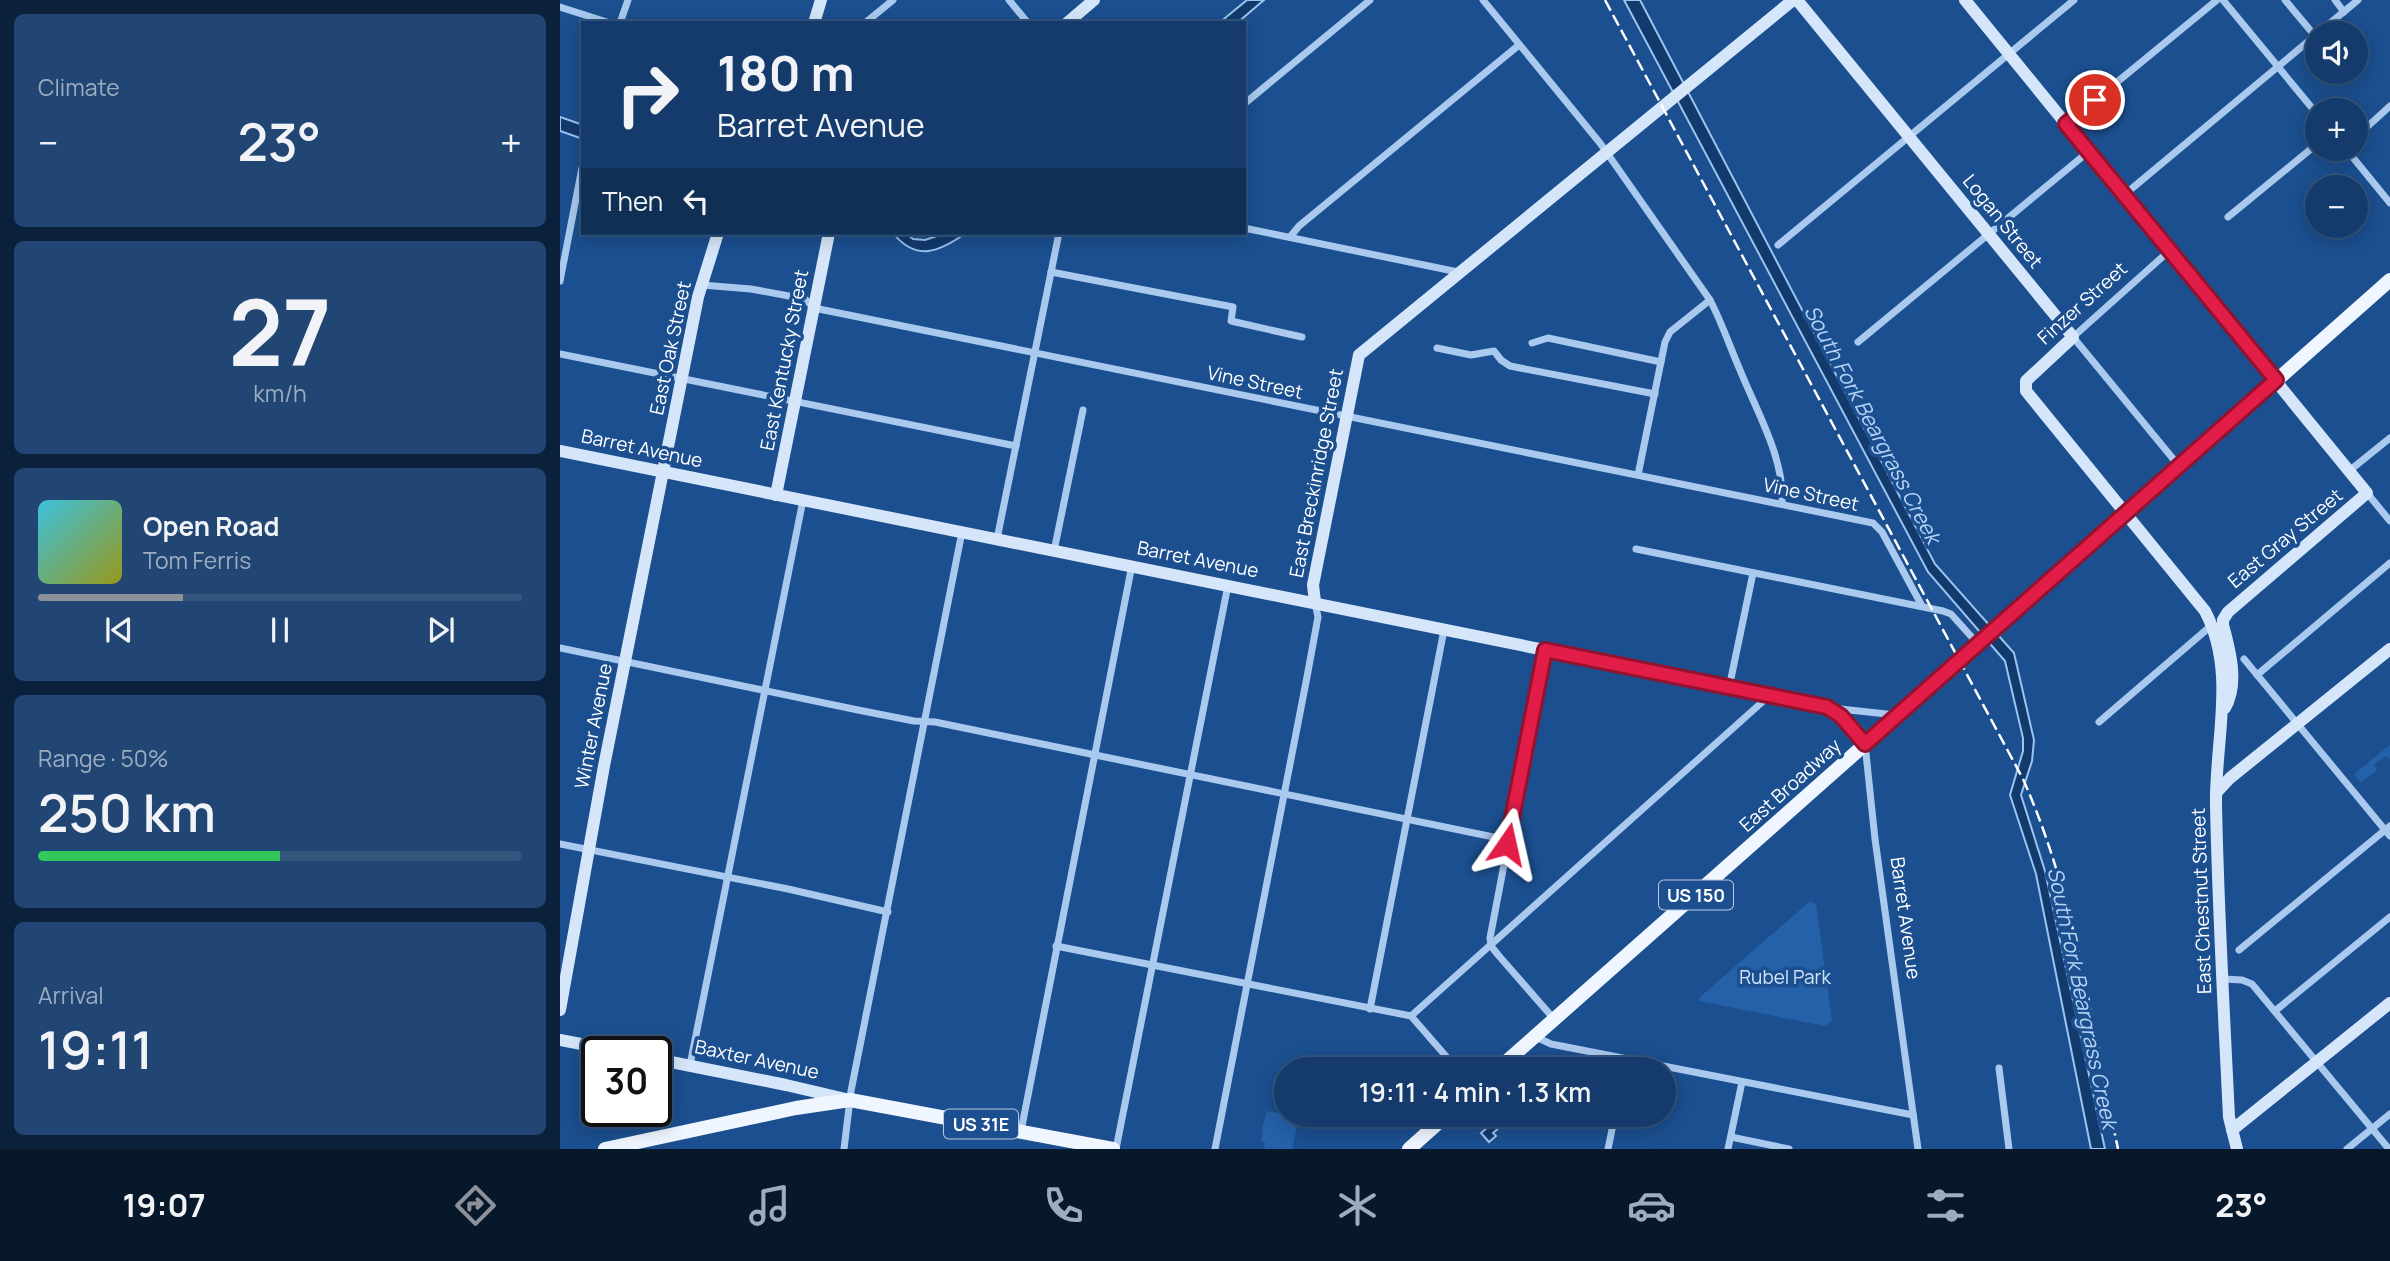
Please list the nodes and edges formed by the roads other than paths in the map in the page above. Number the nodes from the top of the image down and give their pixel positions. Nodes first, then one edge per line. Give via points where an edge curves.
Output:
1 (628, 0) edge
2 (821, 0) edge
3 (893, 0) edge
4 (1009, 0) edge
5 (1094, 0) edge
6 (1370, 0) edge
7 (1483, 0) edge
8 (1795, 0) edge
9 (1965, 0) edge
10 (2074, 0) edge
11 (2217, 0) edge
12 (2223, 0) edge
13 (2285, 0) edge
14 (2334, 0) edge
15 (2358, 0) edge
16 (560, 7) edge
17 (2344, 12) junction
18 (604, 21) edge
19 (621, 21) edge
20 (815, 21) edge
21 (867, 21) edge
22 (1026, 21) edge
23 (1069, 21) edge
24 (2333, 21) edge
25 (2305, 22) edge
26 (1519, 45) junction
27 (2305, 45) edge
28 (2010, 54) junction
29 (2278, 66) junction
30 (2305, 99) edge
31 (1246, 102) edge
32 (2390, 106) edge
33 (2066, 124) junction
34 (2368, 125) edge
35 (1909, 136) junction
36 (1605, 152) junction
37 (2088, 152) junction
38 (2305, 154) edge
39 (2356, 161) edge
40 (581, 173) edge
41 (2124, 195) junction
42 (2390, 203) edge
43 (2228, 217) dead end
44 (1246, 228) edge
45 (717, 235) edge
46 (829, 235) edge
47 (1059, 235) edge
48 (1989, 235) junction
49 (1290, 237) junction
50 (1778, 245) dead end
51 (2169, 251) junction
52 (1051, 272) junction
53 (1458, 272) junction
54 (2390, 280) edge
55 (560, 281) edge
56 (702, 285) junction
57 (1710, 300) junction
58 (814, 308) junction
59 (1302, 337) dead end
60 (2073, 337) junction
61 (1858, 342) dead end
62 (1532, 343) dead end
63 (1437, 348) dead end
64 (1035, 353) junction
65 (560, 354) edge
66 (1661, 362) junction
67 (682, 380) junction
68 (2276, 380) junction
69 (1655, 394) junction
70 (795, 402) junction
71 (1083, 411) dead end
72 (1346, 416) junction
73 (2390, 438) edge
74 (1016, 446) junction
75 (560, 450) edge
76 (2179, 466) junction
77 (2349, 471) junction
78 (664, 472) junction
79 (1638, 475) junction
80 (2367, 494) junction
81 (776, 495) junction
82 (803, 500) junction
83 (1782, 503) junction
84 (2126, 514) junction
85 (2390, 521) edge
86 (962, 532) junction
87 (997, 539) junction
88 (2154, 548) junction
89 (1636, 549) dead end
90 (1054, 551) junction
91 (2390, 563) edge
92 (1132, 565) junction
93 (1753, 573) junction
94 (1228, 585) junction
95 (1315, 602) junction
96 (1922, 606) junction
97 (2228, 612) junction
98 (2212, 625) junction
99 (1444, 630) junction
100 (1981, 642) junction
101 (560, 648) edge
102 (2390, 649) edge
103 (1545, 650) junction
104 (2244, 659) dead end
105 (626, 661) junction
106 (2257, 675) junction
107 (1729, 688) junction
108 (764, 691) junction
109 (1769, 696) junction
110 (1827, 707) junction
111 (2223, 711) junction
112 (1898, 715) junction
113 (925, 722) junction
114 (2099, 722) dead end
115 (2298, 724) junction
116 (1865, 744) junction
117 (1094, 755) junction
118 (1189, 774) junction
119 (1284, 793) junction
120 (2216, 793) junction
121 (1408, 818) junction
122 (2388, 831) edge
123 (1508, 840) junction
124 (560, 844) edge
125 (589, 850) junction
126 (728, 877) junction
127 (888, 912) junction
128 (2390, 917) edge
129 (1056, 946) junction
130 (1491, 946) junction
131 (2239, 950) dead end
132 (1152, 965) junction
133 (2222, 979) junction
134 (1247, 984) junction
135 (562, 990) edge
136 (2390, 1003) edge
137 (1370, 1009) junction
138 (560, 1010) edge
139 (2275, 1011) junction
140 (1411, 1016) junction
141 (1555, 1019) junction
142 (1535, 1036) junction
143 (560, 1040) edge
144 (581, 1044) edge
145 (1447, 1057) edge
146 (1511, 1057) edge
147 (1617, 1057) edge
148 (672, 1062) edge
149 (2317, 1063) junction
150 (690, 1065) junction
151 (1999, 1068) dead end
152 (1676, 1069) edge
153 (1742, 1082) junction
154 (845, 1100) junction
155 (2390, 1114) edge
156 (1913, 1115) junction
157 (1434, 1127) edge
158 (1613, 1127) edge
159 (2372, 1128) junction
160 (2232, 1130) junction
161 (1021, 1131) junction
162 (1731, 1137) junction
163 (605, 1149) edge
164 (844, 1149) edge
165 (1114, 1149) edge
166 (1215, 1149) edge
167 (1409, 1149) edge
168 (1608, 1149) edge
169 (1728, 1149) edge
170 (1790, 1149) edge
171 (1918, 1149) edge
172 (2009, 1149) edge
173 (2237, 1149) edge
174 (2347, 1149) edge
175 (2389, 1149) edge

1 - 19 street
2 - 20 main road
3 - 21 street
4 - 22 street
5 - 23 main road
6 - 31 street
7 - 26 street
8 - 35 main road, Logan Street
8 - 36 main road, East Breckinridge Street
9 - 28 main road
10 - 28 street
11 - 33 street
12 - 29 street
13 - 25 street
14 - 17 street
15 - 17 street
16 - 18 street
17 - 24 street
26 - 36 street
26 - 49 street
27 - 29 street
28 - 33 main road
28 - 35 street
29 - 30 street
29 - 41 street
32 - 34 street
33 - 37 main road
35 - 48 main road, Logan Street
35 - 50 street
36 - 53 main road, East Breckinridge Street
36 - 57 street
37 - 41 main road
37 - 48 street
38 - 43 street
39 - 42 street
40 - 55 street
41 - 51 main road
44 - 49 street
45 - 56 main road, East Oak Street
46 - 58 main road, East Kentucky Street
47 - 52 street
48 - 60 main road, Logan Street
48 - 61 street
49 - 53 street
51 - 60 street, Finzer Street
51 - 68 main road
52 - 59 street via 1233,307 1231,321
52 - 64 street
53 - 72 main road, East Breckinridge Street via 1359,355
54 - 68 main road, East Broadway / US 150
56 - 58 street, Vine Street via 805,299
56 - 67 main road, East Oak Street
57 - 66 street via 1670,332
57 - 83 street via 1763,423 1783,489
58 - 64 street, Vine Street
58 - 70 main road, East Kentucky Street
60 - 76 street, Logan Street
60 - 84 main road, Finzer Street via 2032,374 2025,387
62 - 66 street via 1548,338
63 - 69 street via 1471,355 1494,351 1510,366
64 - 72 street, Vine Street
64 - 74 street
65 - 67 street
66 - 69 street
67 - 70 street
67 - 78 main road, East Oak Street
68 - 76 main road, East Broadway / US 150
68 - 77 main road
69 - 79 street
70 - 74 street
70 - 81 main road, East Kentucky Street
71 - 90 street
72 - 79 street, Vine Street
72 - 95 main road, East Breckinridge Street via 1313,585
73 - 77 street, East Gray Street
74 - 87 street
75 - 78 main road, Barret Avenue
76 - 84 main road, East Broadway / US 150
77 - 80 main road
78 - 81 main road, Barret Avenue
78 - 105 main road, Winter Avenue
79 - 83 street, Vine Street
80 - 85 street
80 - 97 main road, East Gray Street
81 - 82 main road, Barret Avenue
82 - 86 main road, Barret Avenue
82 - 108 street
83 - 96 street, Vine Street via 1877,525
84 - 88 main road
84 - 100 main road, East Broadway / US 150
86 - 87 main road, Barret Avenue
86 - 113 street
87 - 90 main road, Barret Avenue
88 - 97 main road via 2163,550 2214,612
88 - 98 main road
89 - 93 street
90 - 92 main road, Barret Avenue
91 - 106 street
92 - 94 main road, Barret Avenue
92 - 117 street
93 - 96 street
93 - 107 street
94 - 95 main road, Barret Avenue
94 - 118 street
95 - 99 main road, Barret Avenue
95 - 119 street, East Breckinridge Street via 1318,617
96 - 100 street via 1951,614
97 - 111 main road via 2223,625 2231,688
98 - 111 main road via 2221,661
98 - 114 street
99 - 103 main road, Barret Avenue
99 - 121 street
100 - 112 main road, East Broadway / US 150
101 - 105 street
102 - 115 main road, East Chestnut Street
103 - 107 main road, Barret Avenue
103 - 123 street
104 - 106 street
105 - 108 street
105 - 125 main road, Winter Avenue
106 - 115 street
107 - 109 main road, Barret Avenue
108 - 113 street
108 - 126 street
109 - 110 main road, Barret Avenue
109 - 130 street
110 - 112 street, Barret Avenue
110 - 116 street
111 - 120 main road
112 - 116 main road, East Broadway / US 150
113 - 117 street
113 - 127 street
115 - 120 main road, East Chestnut Street
115 - 122 street
116 - 141 main road, East Broadway / US 150
116 - 156 street, Barret Avenue
117 - 118 street
117 - 129 street
118 - 119 street
118 - 132 street
119 - 121 street
119 - 134 street, East Breckinridge Street
120 - 133 main road, East Chestnut Street
121 - 123 street
121 - 137 street
122 - 131 street
123 - 130 street
124 - 125 street
125 - 126 street
125 - 135 main road, Winter Avenue
126 - 127 street
126 - 150 street
127 - 154 street
128 - 139 street
129 - 132 street
129 - 161 street
130 - 140 street
130 - 141 street
132 - 134 street
132 - 165 street
133 - 139 street via 2248,981
133 - 160 main road, East Chestnut Street
134 - 137 street
134 - 166 street, East Breckinridge Street
135 - 138 main road, Winter Avenue
136 - 149 main road
137 - 140 street
139 - 149 street
140 - 145 street
141 - 142 main road, East Broadway / US 150
142 - 146 main road, East Broadway / US 150
142 - 147 street via 1551,1044
143 - 144 main road
148 - 150 main road, Baxter Avenue
149 - 159 street
149 - 160 main road
150 - 154 main road, Baxter Avenue
151 - 172 street
152 - 153 street
153 - 156 street
153 - 162 street
154 - 161 main road, Baxter Avenue / US 31E
154 - 163 main road, US 31E
154 - 164 street
155 - 159 street
156 - 171 street, Barret Avenue
157 - 167 main road
158 - 168 street
159 - 174 street
159 - 175 street
160 - 173 main road, East Chestnut Street
161 - 165 main road, Baxter Avenue / US 31E
162 - 169 street
162 - 170 street

